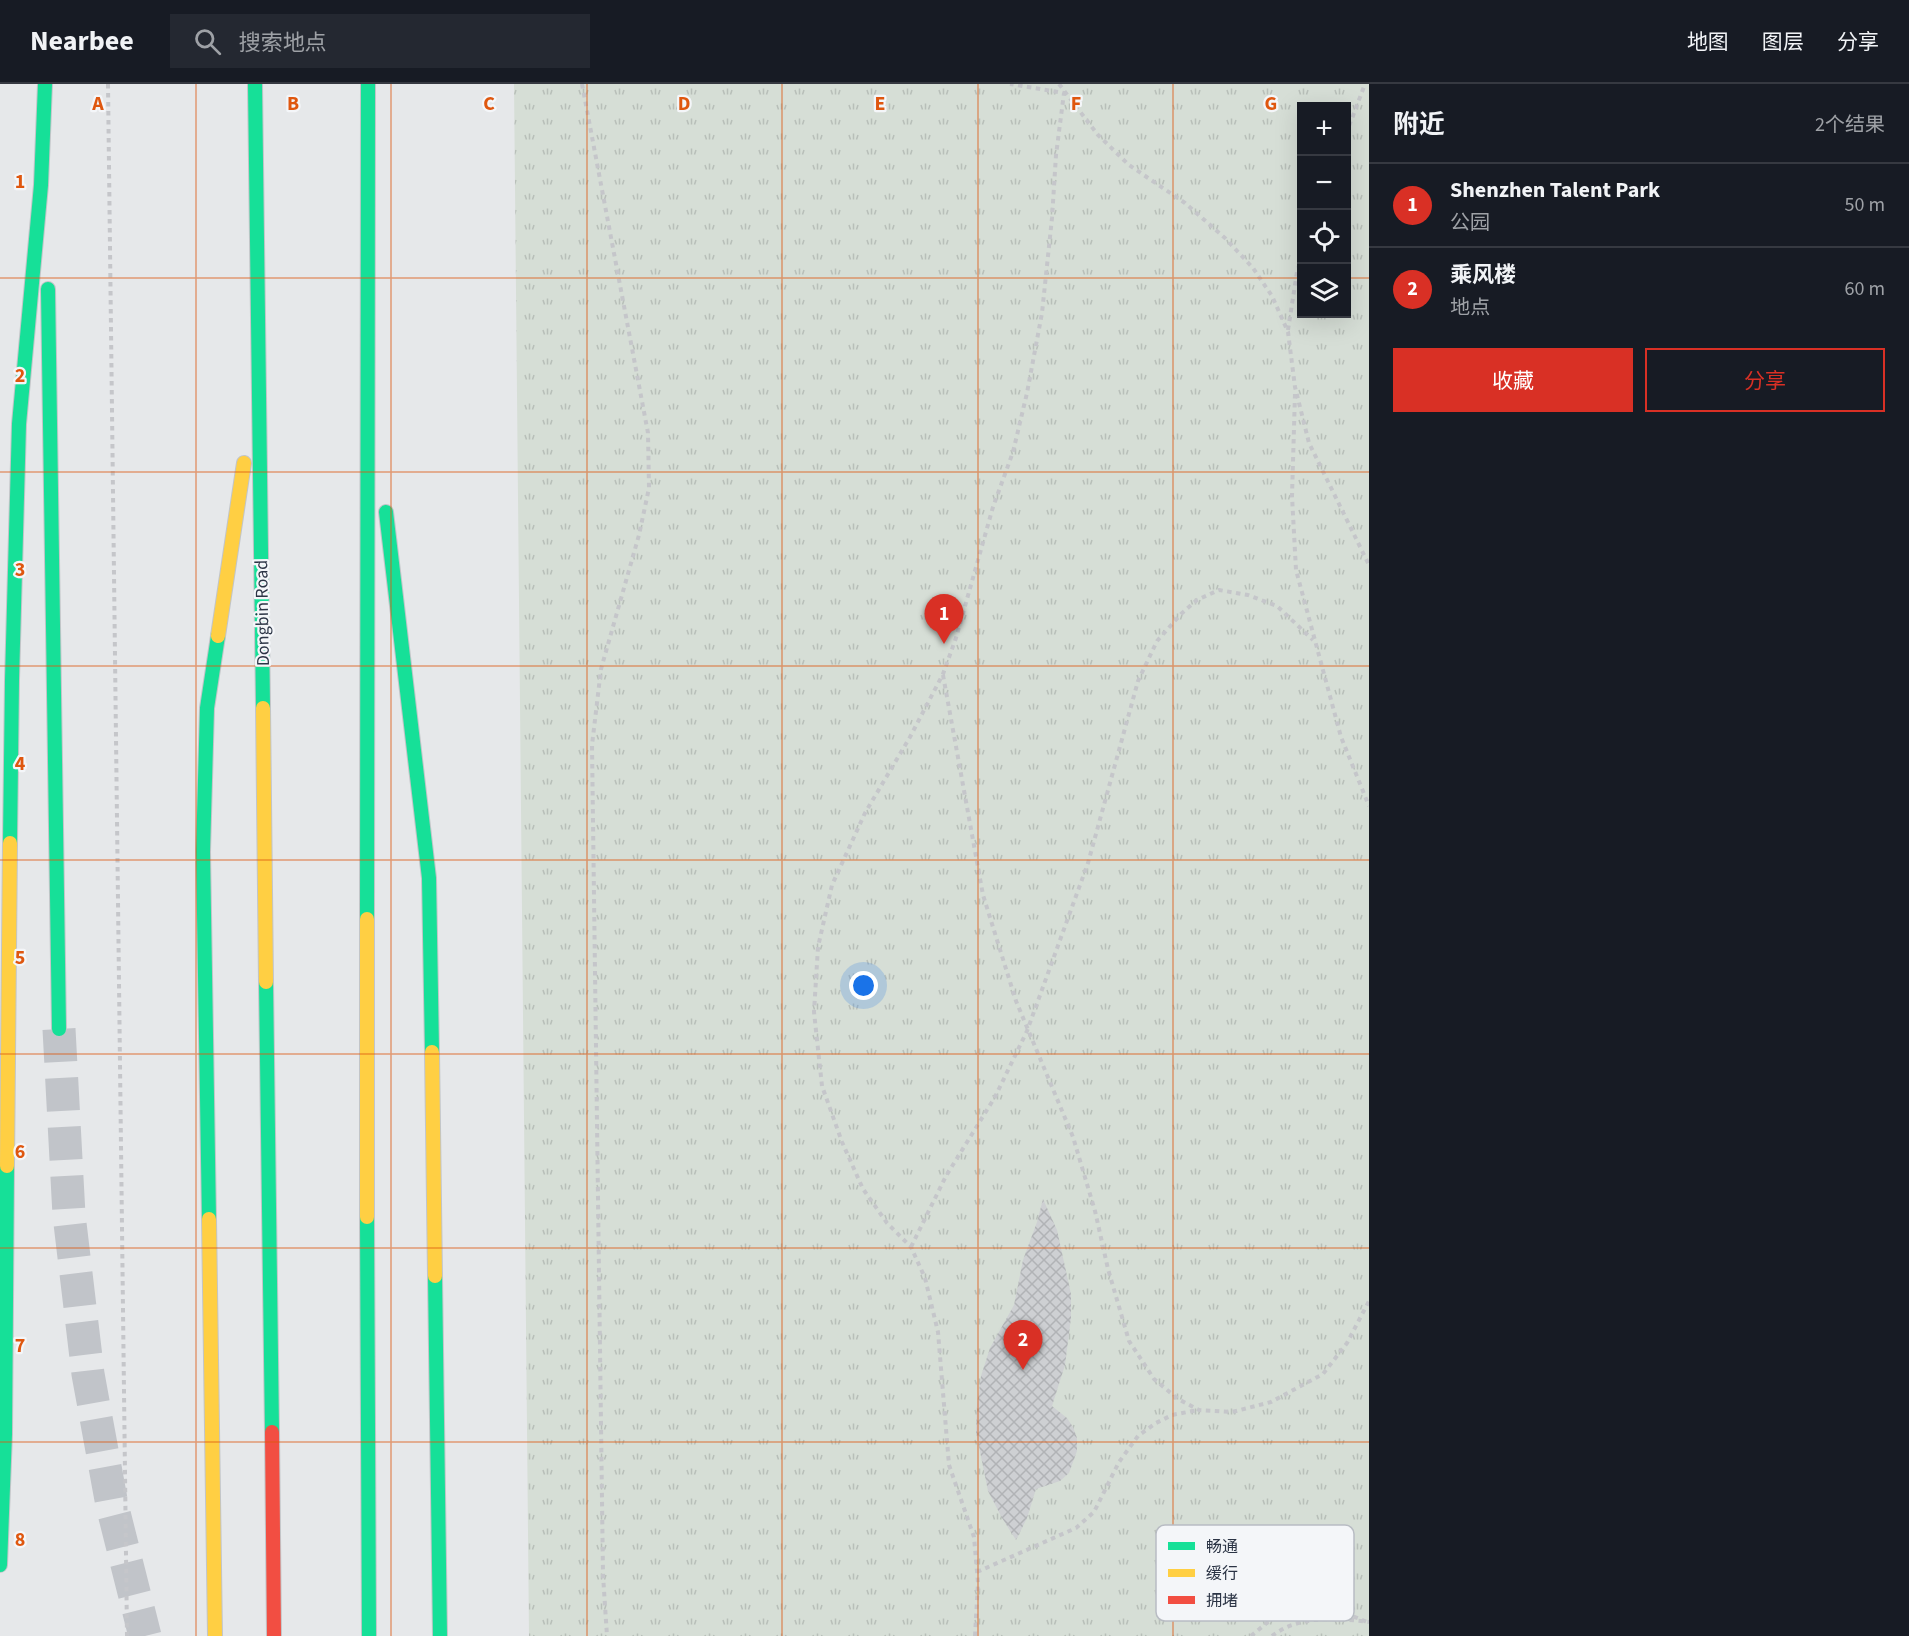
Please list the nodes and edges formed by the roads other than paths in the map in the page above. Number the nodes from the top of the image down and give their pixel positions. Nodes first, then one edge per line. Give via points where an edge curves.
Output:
1 (45, 84) edge
2 (255, 84) edge
3 (368, 84) edge
4 (368, 361) junction
5 (259, 367) junction
6 (382, 478) dead end
7 (384, 502) dead end
8 (59, 1029) tunnel mouth
9 (0, 1565) edge
10 (215, 1636) edge
11 (274, 1636) edge
12 (369, 1636) edge
13 (440, 1636) edge

1 - 8 main road
1 - 9 main road via 19,424
2 - 5 main road, Dongbin Road
3 - 4 main road
4 - 6 main road
4 - 12 main road
5 - 10 main road via 207,708 203,852
5 - 11 main road, Dongbin Road
7 - 13 main road via 429,878

